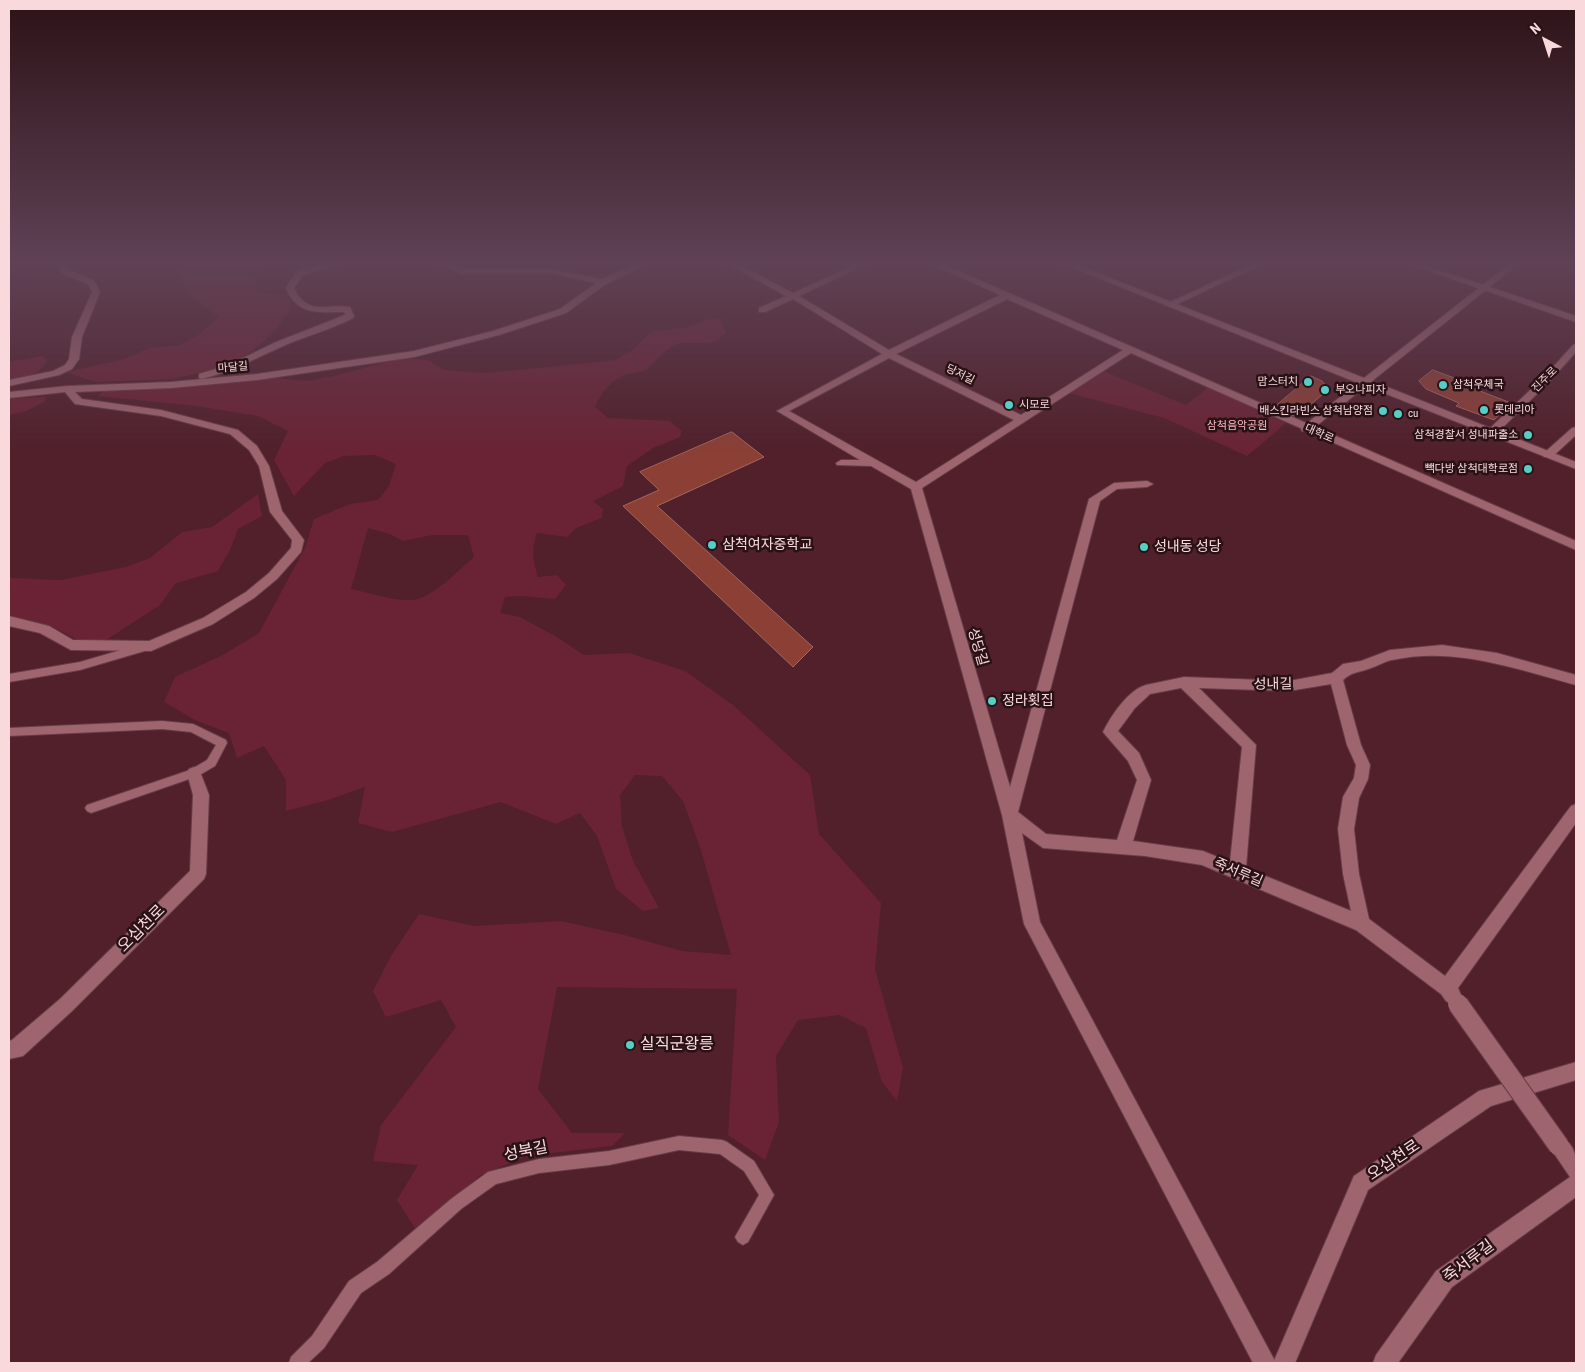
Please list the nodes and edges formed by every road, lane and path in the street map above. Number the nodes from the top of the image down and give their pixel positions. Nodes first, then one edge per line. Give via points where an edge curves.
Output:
1 (82, 326) edge
2 (328, 326) edge
3 (517, 326) edge
4 (843, 326) edge
5 (945, 326) edge
6 (1078, 326) edge
7 (1221, 326) edge
8 (1438, 326) edge
9 (1576, 348) edge
10 (1131, 349) junction
11 (889, 354) junction
12 (9, 383) edge
13 (1366, 383) junction
14 (171, 385) junction
15 (67, 389) junction
16 (9, 395) edge
17 (1020, 419) junction
18 (1306, 429) junction
19 (1576, 430) edge
20 (1491, 433) junction
21 (1548, 455) junction
22 (841, 462) dead end
23 (873, 462) junction
24 (1576, 466) edge
25 (1147, 484) dead end
26 (916, 487) junction
27 (1576, 546) edge
28 (9, 621) edge
29 (151, 646) junction
30 (9, 678) edge
31 (1336, 678) junction
32 (1576, 680) edge
33 (1184, 682) junction
34 (9, 732) edge
35 (194, 773) junction
36 (91, 808) dead end
37 (1576, 811) edge
38 (1010, 815) junction
39 (1123, 847) junction
40 (1237, 873) junction
41 (1362, 924) junction
42 (1448, 988) junction
43 (9, 1050) edge
44 (1576, 1071) edge
45 (1576, 1170) edge
46 (1576, 1185) edge
47 (743, 1237) dead end
48 (297, 1363) edge
49 (1265, 1363) edge
50 (1284, 1363) edge
51 (1384, 1363) edge

1 - 12 street via 69,367
2 - 14 street via 279,344 232,367
3 - 14 street, 마달길 via 414,354 257,377
4 - 11 street, 당저길
5 - 11 street
6 - 10 street, 대학로
7 - 13 street
8 - 13 street
9 - 20 street, 진주로
10 - 17 street
10 - 18 street, 대학로
11 - 17 street, 당저길
11 - 23 street via 782,410
13 - 18 street
13 - 20 street
14 - 15 street, 마달길
15 - 16 street, 마달길
15 - 29 street via 79,402 161,413 234,432 253,448 264,466 276,512 298,540 297,549 273,576 250,595 208,621
17 - 26 street
18 - 27 street, 대학로
19 - 21 street
20 - 21 street
21 - 24 street
22 - 23 street
23 - 26 street
25 - 38 street via 1114,486 1096,499
26 - 38 street, 성당길
28 - 29 street via 44,629 71,645
29 - 30 lane via 80,666
31 - 32 street, 성내길 via 1348,668 1390,655 1442,650 1497,658
31 - 33 street, 성내길 via 1289,686
31 - 41 street via 1354,745 1363,765 1362,779 1351,798 1346,829 1351,874
33 - 39 street, 성내길 via 1146,690 1130,704 1110,732 1134,757 1144,780
33 - 40 street via 1249,745
34 - 35 lane via 162,725 193,728 222,743 211,763
35 - 36 lane
35 - 43 street, 오십천로 via 201,795 198,874 66,1005 16,1049
37 - 42 street
38 - 39 street, 죽서루길 via 1043,841
38 - 49 street, 성당길 via 1032,924
39 - 40 street, 죽서루길 via 1203,858
40 - 41 street, 죽서루길
41 - 42 street, 죽서루길
42 - 45 street, 죽서루길, bridge
44 - 50 street, 오십천로 via 1486,1098 1361,1184
46 - 51 street, 죽서루길 via 1444,1279
47 - 48 lane, 성북길 via 767,1195 749,1166 722,1147 679,1143 609,1158 539,1166 493,1176 384,1268 356,1287 318,1342

